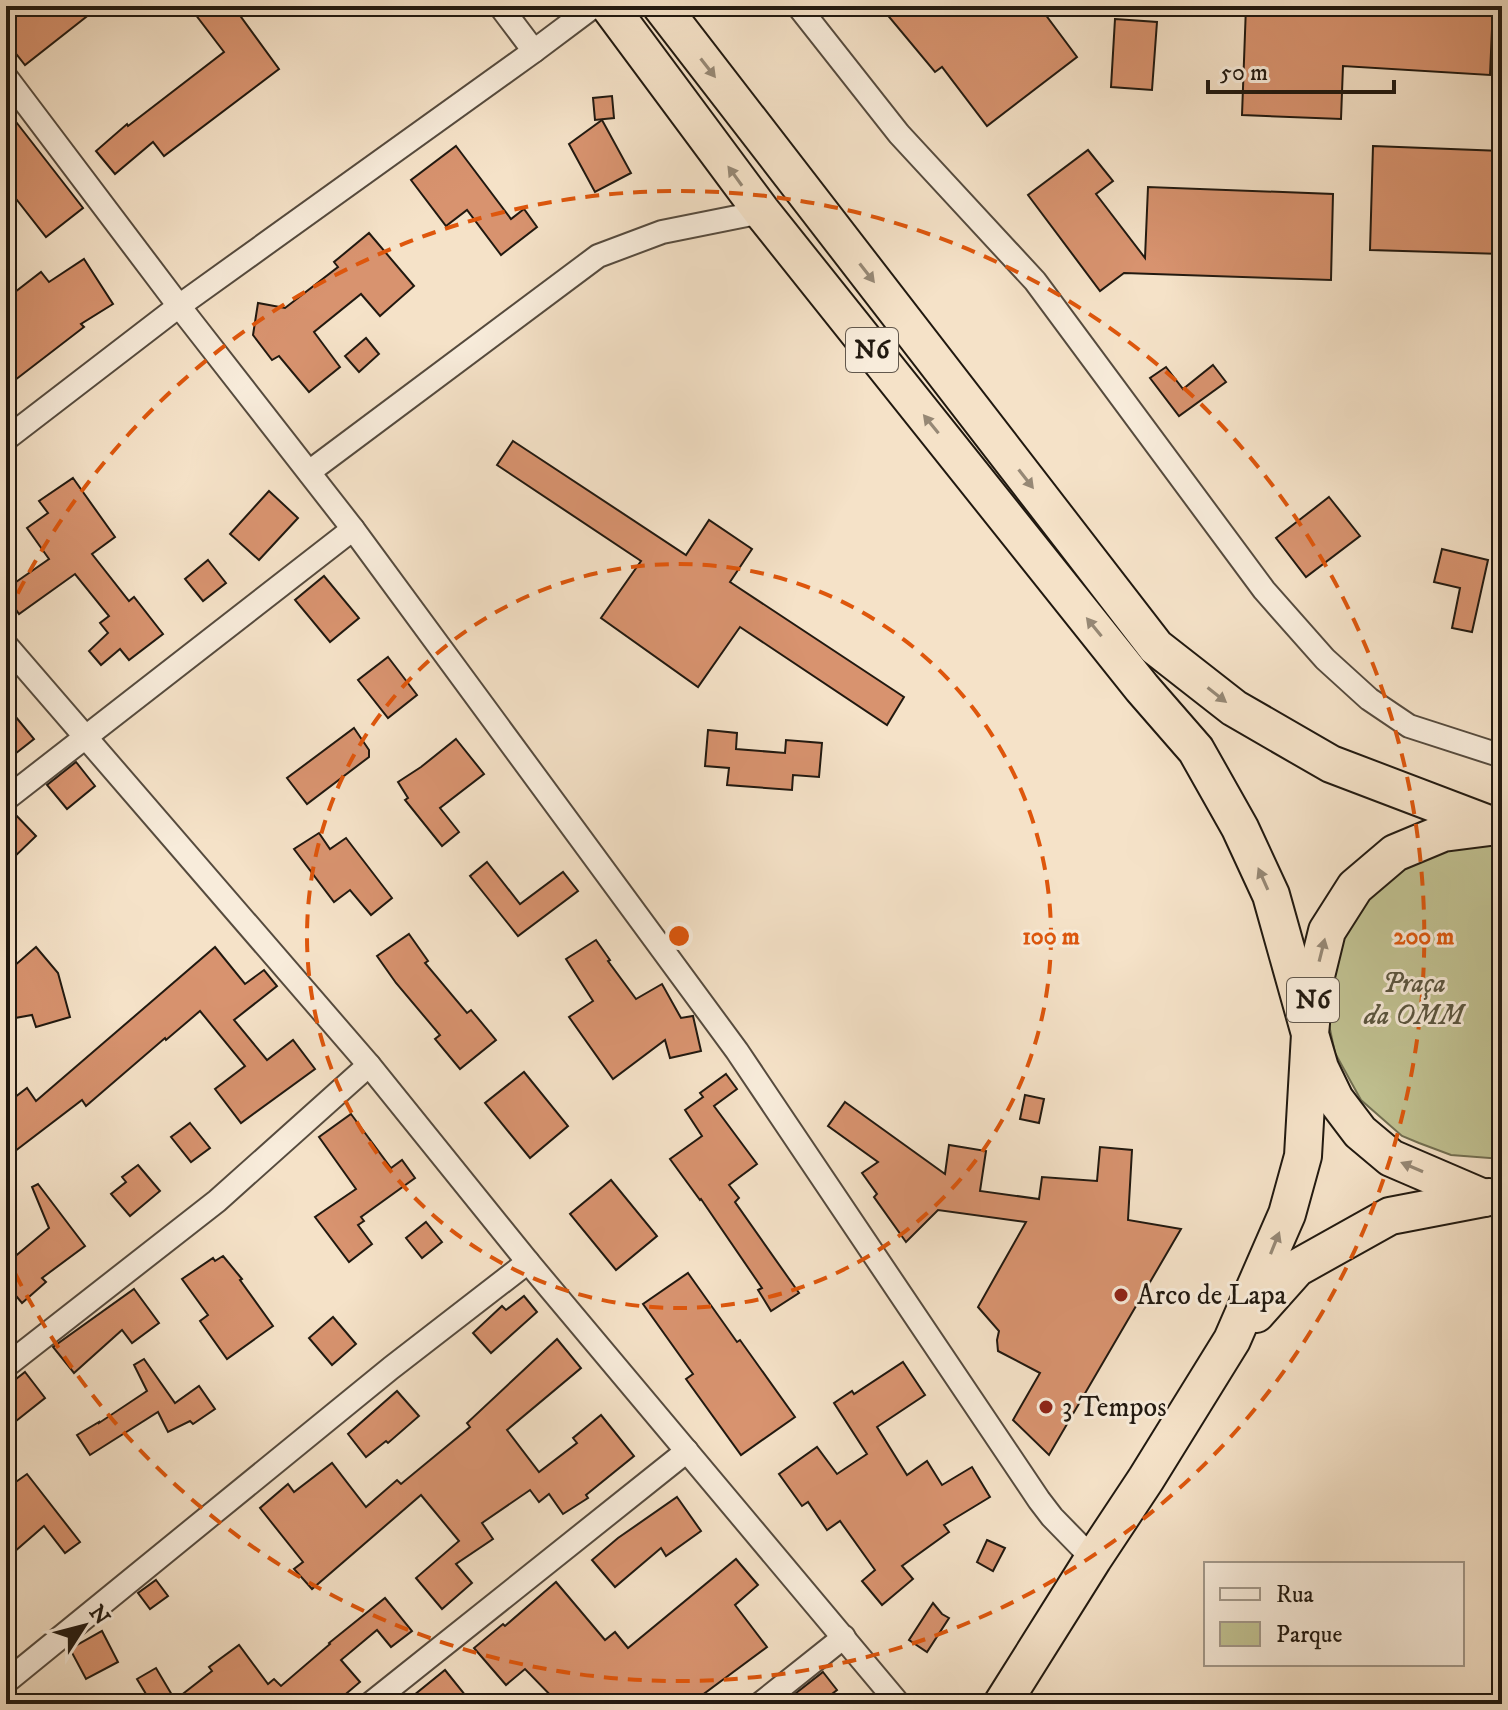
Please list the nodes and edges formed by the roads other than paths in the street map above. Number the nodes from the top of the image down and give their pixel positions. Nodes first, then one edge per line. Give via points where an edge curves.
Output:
1 (500, 6) edge
2 (594, 6) edge
3 (609, 6) edge
4 (661, 6) edge
5 (798, 6) edge
6 (534, 51) junction
7 (6, 77) edge
8 (762, 212) junction
9 (179, 306) junction
10 (6, 439) edge
11 (309, 472) junction
12 (353, 529) junction
13 (6, 645) edge
14 (84, 737) junction
15 (1502, 756) edge
16 (6, 799) edge
17 (1498, 827) edge
18 (1310, 1034) junction
19 (369, 1065) junction
20 (1493, 1196) edge
21 (528, 1262) junction
22 (1232, 1340) junction
23 (6, 1366) edge
24 (687, 1451) junction
25 (1093, 1559) junction
26 (844, 1637) junction
27 (6, 1682) edge
28 (370, 1704) edge
29 (760, 1704) edge
30 (899, 1704) edge
31 (1002, 1704) edge

1 - 6 street
2 - 6 street
8 -> 3 highway, N6
4 -> 17 highway, N6 via 1156,647 1234,708 1331,764
5 - 15 street via 899,134 1035,281 1264,590 1325,659 1409,726
6 - 9 street
7 - 9 street
8 - 11 street via 662,232 598,256
18 -> 8 highway, N6 via 1271,895 1196,750
9 - 10 street
9 - 11 street
11 - 12 street
12 - 14 street
12 - 25 street via 737,1051 1039,1500
13 - 14 street
14 - 16 street
14 - 19 street
18 -> 17 highway, N6 via 1327,931 1355,887 1395,853 1443,833
20 -> 18 highway, N6 via 1391,1158 1360,1132 1335,1099
22 -> 18 highway, N6 via 1287,1214 1303,1156
19 - 21 street
19 - 23 street via 217,1201
20 - 22 highway, N6 via 1390,1216 1297,1268
21 - 24 street
21 - 27 street
22 - 25 highway, N6
24 - 26 street
24 - 28 street
25 - 31 highway, N6
26 - 29 street
26 - 30 street

